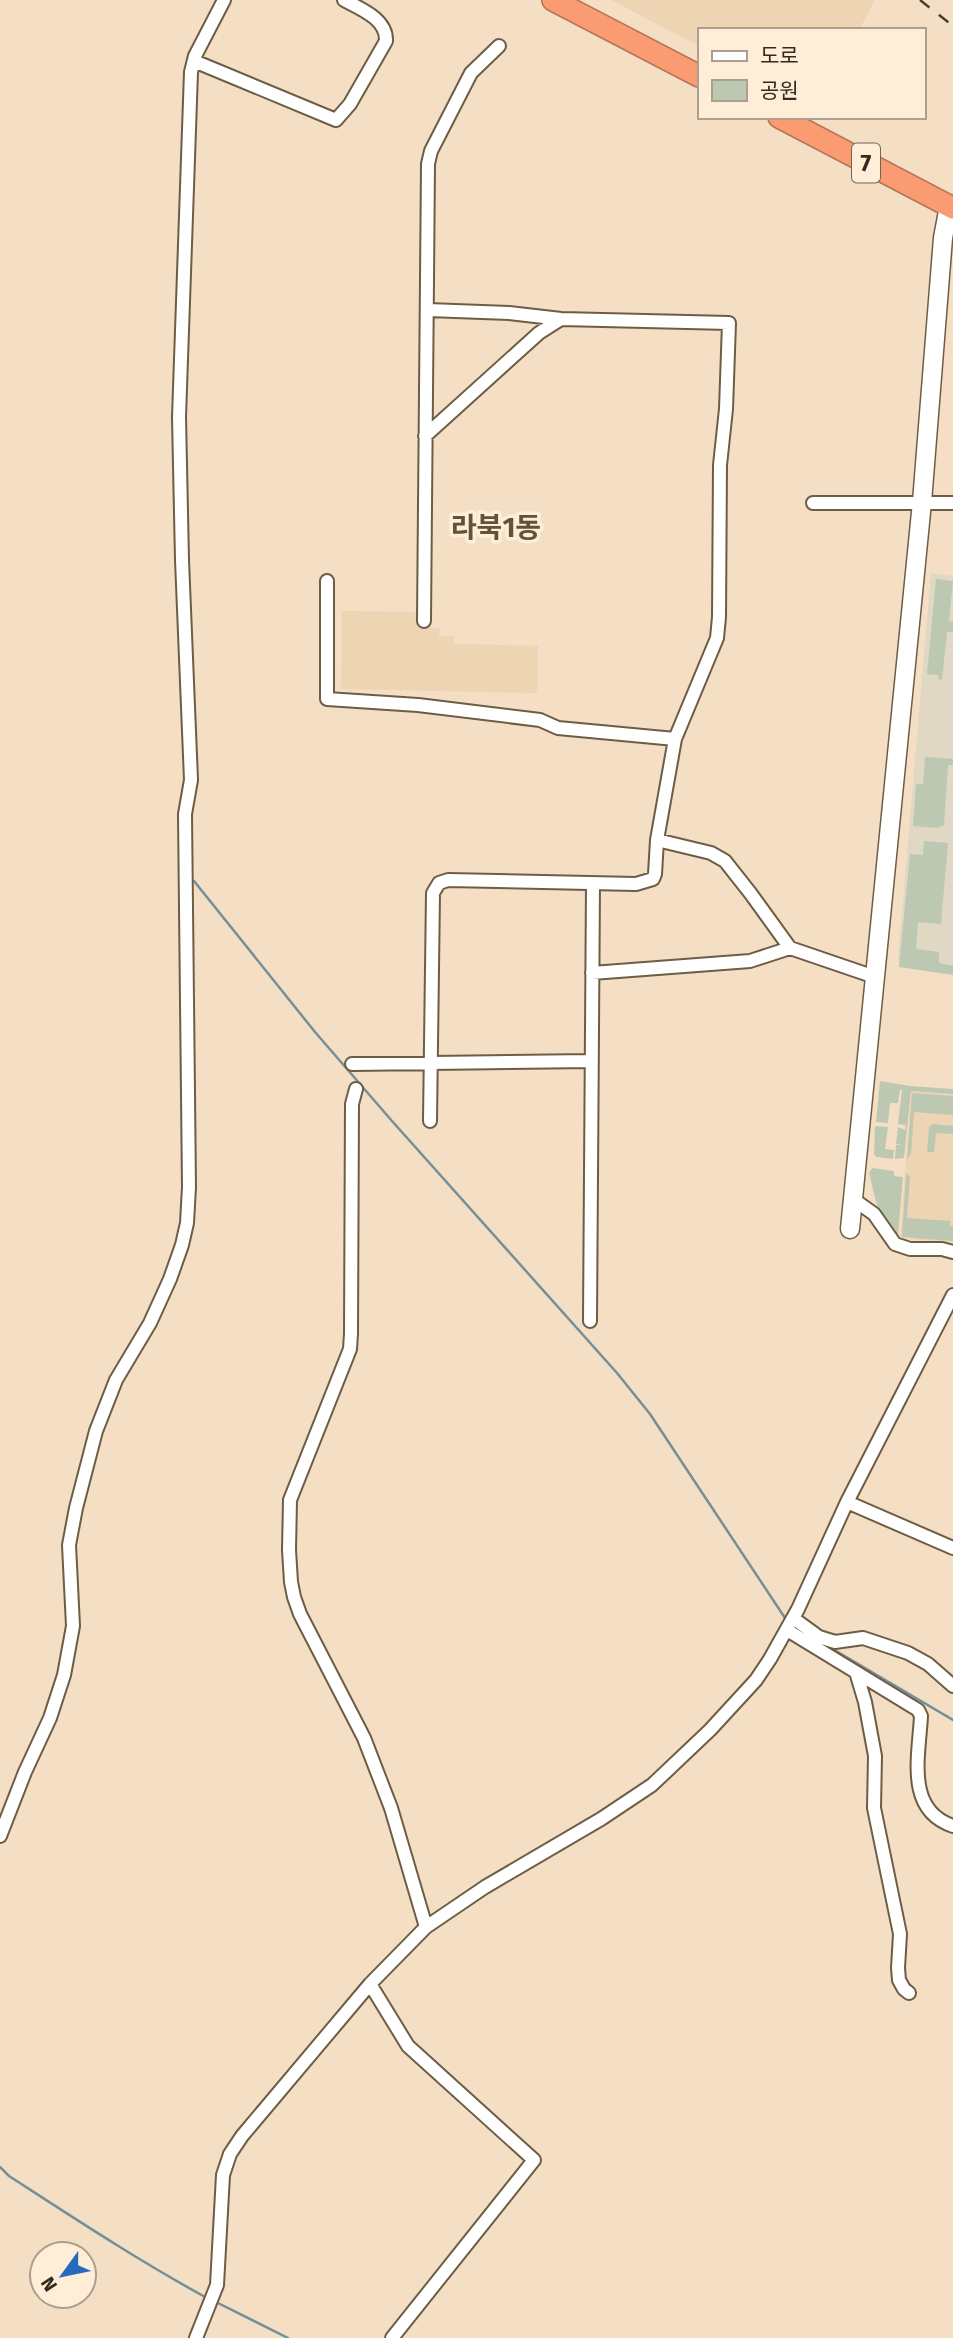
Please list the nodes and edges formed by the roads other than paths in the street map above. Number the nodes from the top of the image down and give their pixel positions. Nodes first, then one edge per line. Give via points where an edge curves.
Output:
1 (224, 0) edge
2 (344, 0) edge
3 (553, 0) edge
4 (499, 46) dead end
5 (194, 61) junction
6 (698, 75) edge
7 (783, 119) edge
8 (951, 207) edge
9 (428, 310) junction
10 (561, 319) junction
11 (425, 436) junction
12 (922, 502) junction
13 (813, 503) dead end
14 (953, 503) edge
15 (327, 581) dead end
16 (424, 621) dead end
17 (675, 739) junction
18 (657, 840) junction
19 (593, 884) junction
20 (790, 948) junction
21 (592, 973) junction
22 (875, 977) junction
23 (592, 1061) junction
24 (432, 1063) junction
25 (352, 1064) dead end
26 (356, 1089) dead end
27 (430, 1121) dead end
28 (853, 1199) junction
29 (850, 1229) dead end
30 (953, 1252) edge
31 (953, 1295) edge
32 (590, 1321) dead end
33 (847, 1502) junction
34 (953, 1548) edge
35 (790, 1624) junction
36 (856, 1672) junction
37 (953, 1686) edge
38 (953, 1826) edge
39 (0, 1836) edge
40 (426, 1927) junction
41 (370, 1984) junction
42 (909, 1993) dead end
43 (196, 2338) edge
44 (392, 2338) edge

1 - 5 street
2 - 5 street via 375,18 387,33 350,104 336,120
3 - 6 highway
4 - 9 street via 471,73 431,151
5 - 39 street via 179,417 191,780 185,814 187,1223 170,1279 116,1380 96,1431 69,1545 73,1626 64,1675
7 - 8 highway, 7
8 - 12 street via 943,237
9 - 10 street
9 - 11 street
10 - 11 street via 539,333
10 - 17 street via 729,323 720,465 717,638
11 - 16 street
12 - 13 street
12 - 14 street
12 - 22 street
15 - 17 street via 327,699 418,705 540,720 558,728
17 - 18 street
18 - 19 street via 653,879 636,884
18 - 20 street via 711,853 725,861
19 - 21 street
19 - 24 street via 448,880 435,887
20 - 21 street via 750,961
20 - 22 street
21 - 23 street
22 - 28 street
23 - 24 street
23 - 32 street
24 - 25 street
24 - 27 street
26 - 40 street via 352,1104 350,1349 290,1500 291,1582 300,1614 368,1749 391,1808
28 - 29 street
28 - 30 street via 874,1214 895,1244
31 - 33 street
33 - 34 street
33 - 35 street
35 - 36 street
35 - 37 street via 835,1642 863,1637 908,1653
35 - 40 street via 756,1680 652,1785
36 - 38 street via 918,1710 918,1790 939,1822
36 - 42 street via 874,1756 874,1808 900,1934 898,1968
40 - 41 street
41 - 43 street via 230,2154 223,2175 217,2285
41 - 44 street via 408,2046 534,2160

